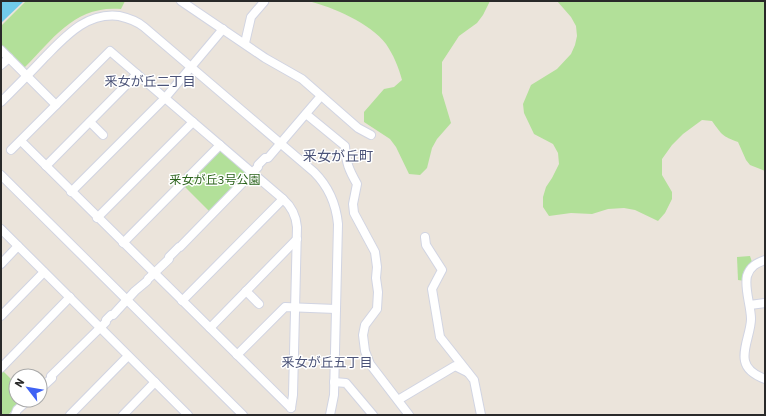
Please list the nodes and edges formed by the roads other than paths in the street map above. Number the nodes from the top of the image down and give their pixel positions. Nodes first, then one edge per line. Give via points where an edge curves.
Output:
1 (181, 1) edge
2 (263, 1) edge
3 (223, 29) junction
4 (245, 43) junction
5 (1, 50) edge
6 (9, 58) junction
7 (1, 65) edge
8 (192, 66) junction
9 (137, 74) junction
10 (27, 76) junction
11 (321, 96) junction
12 (165, 98) junction
13 (1, 102) edge
14 (56, 105) junction
15 (306, 114) junction
16 (90, 122) junction
17 (192, 122) junction
18 (103, 135) dead end
19 (371, 135) dead end
20 (21, 141) junction
21 (281, 143) junction
22 (220, 145) junction
23 (11, 150) dead end
24 (46, 166) junction
25 (252, 173) junction
26 (1, 175) edge
27 (71, 192) junction
28 (283, 199) junction
29 (97, 218) junction
30 (1, 229) edge
31 (426, 237) dead end
32 (297, 239) junction
33 (123, 243) junction
34 (18, 246) junction
35 (765, 260) edge
36 (1, 264) edge
37 (44, 272) junction
38 (154, 273) junction
39 (246, 291) junction
40 (70, 298) junction
41 (127, 300) junction
42 (182, 301) junction
43 (259, 304) dead end
44 (765, 304) edge
45 (750, 305) junction
46 (295, 307) junction
47 (336, 309) junction
48 (1, 316) edge
49 (100, 328) junction
50 (210, 328) junction
51 (237, 355) junction
52 (128, 356) junction
53 (1, 368) edge
54 (468, 372) junction
55 (765, 379) edge
56 (48, 382) edge
57 (155, 382) junction
58 (334, 382) junction
59 (398, 400) junction
60 (183, 413) edge
61 (70, 415) edge
62 (123, 415) edge
63 (243, 415) edge
64 (330, 415) edge
65 (373, 415) edge
66 (409, 415) edge
67 (481, 415) edge

1 - 3 street
2 - 4 street via 251,18
3 - 4 street
3 - 8 street
4 - 11 street via 265,58 302,79
5 - 6 street
6 - 7 street
6 - 10 street
8 - 10 street via 139,23 109,15 77,26
8 - 12 street
8 - 21 street
9 - 12 street
9 - 14 street via 110,51
9 - 16 street
10 - 13 street
10 - 14 street
11 - 15 street
11 - 19 street via 358,128
12 - 17 street
12 - 27 street
14 - 20 street
15 - 21 street
15 - 59 street via 345,146 346,162 358,184 353,204 354,214 375,252 377,267 377,310 364,326 365,351 370,364
16 - 18 street
16 - 24 street
17 - 22 street
17 - 29 street
20 - 23 street
20 - 24 street
21 - 25 street
21 - 47 street via 320,178 334,202 338,224
22 - 25 street
22 - 33 street
24 - 27 street
25 - 28 street
25 - 38 street
26 - 41 street
27 - 29 street
28 - 32 street via 295,215
28 - 42 street
29 - 33 street
30 - 34 street
31 - 54 street via 426,246 442,270 432,289 440,337
32 - 39 street
32 - 46 street
33 - 38 street
34 - 36 street
34 - 37 street
35 - 45 street via 756,263 747,276
37 - 40 street
37 - 48 street
38 - 41 street
38 - 42 street
39 - 43 street
39 - 50 street
40 - 49 street
40 - 53 street
41 - 49 street
41 - 63 street
42 - 50 street
44 - 45 street
45 - 55 street via 750,332 745,362 749,370
46 - 47 street
46 - 51 street via 285,307
46 - 51 street via 291,408
47 - 58 street
49 - 52 street
49 - 56 street
50 - 51 street
52 - 57 street
52 - 61 street
54 - 59 street via 455,366
54 - 67 street via 474,380
57 - 60 street
57 - 62 street
58 - 64 street
58 - 65 street via 346,383
59 - 66 street

